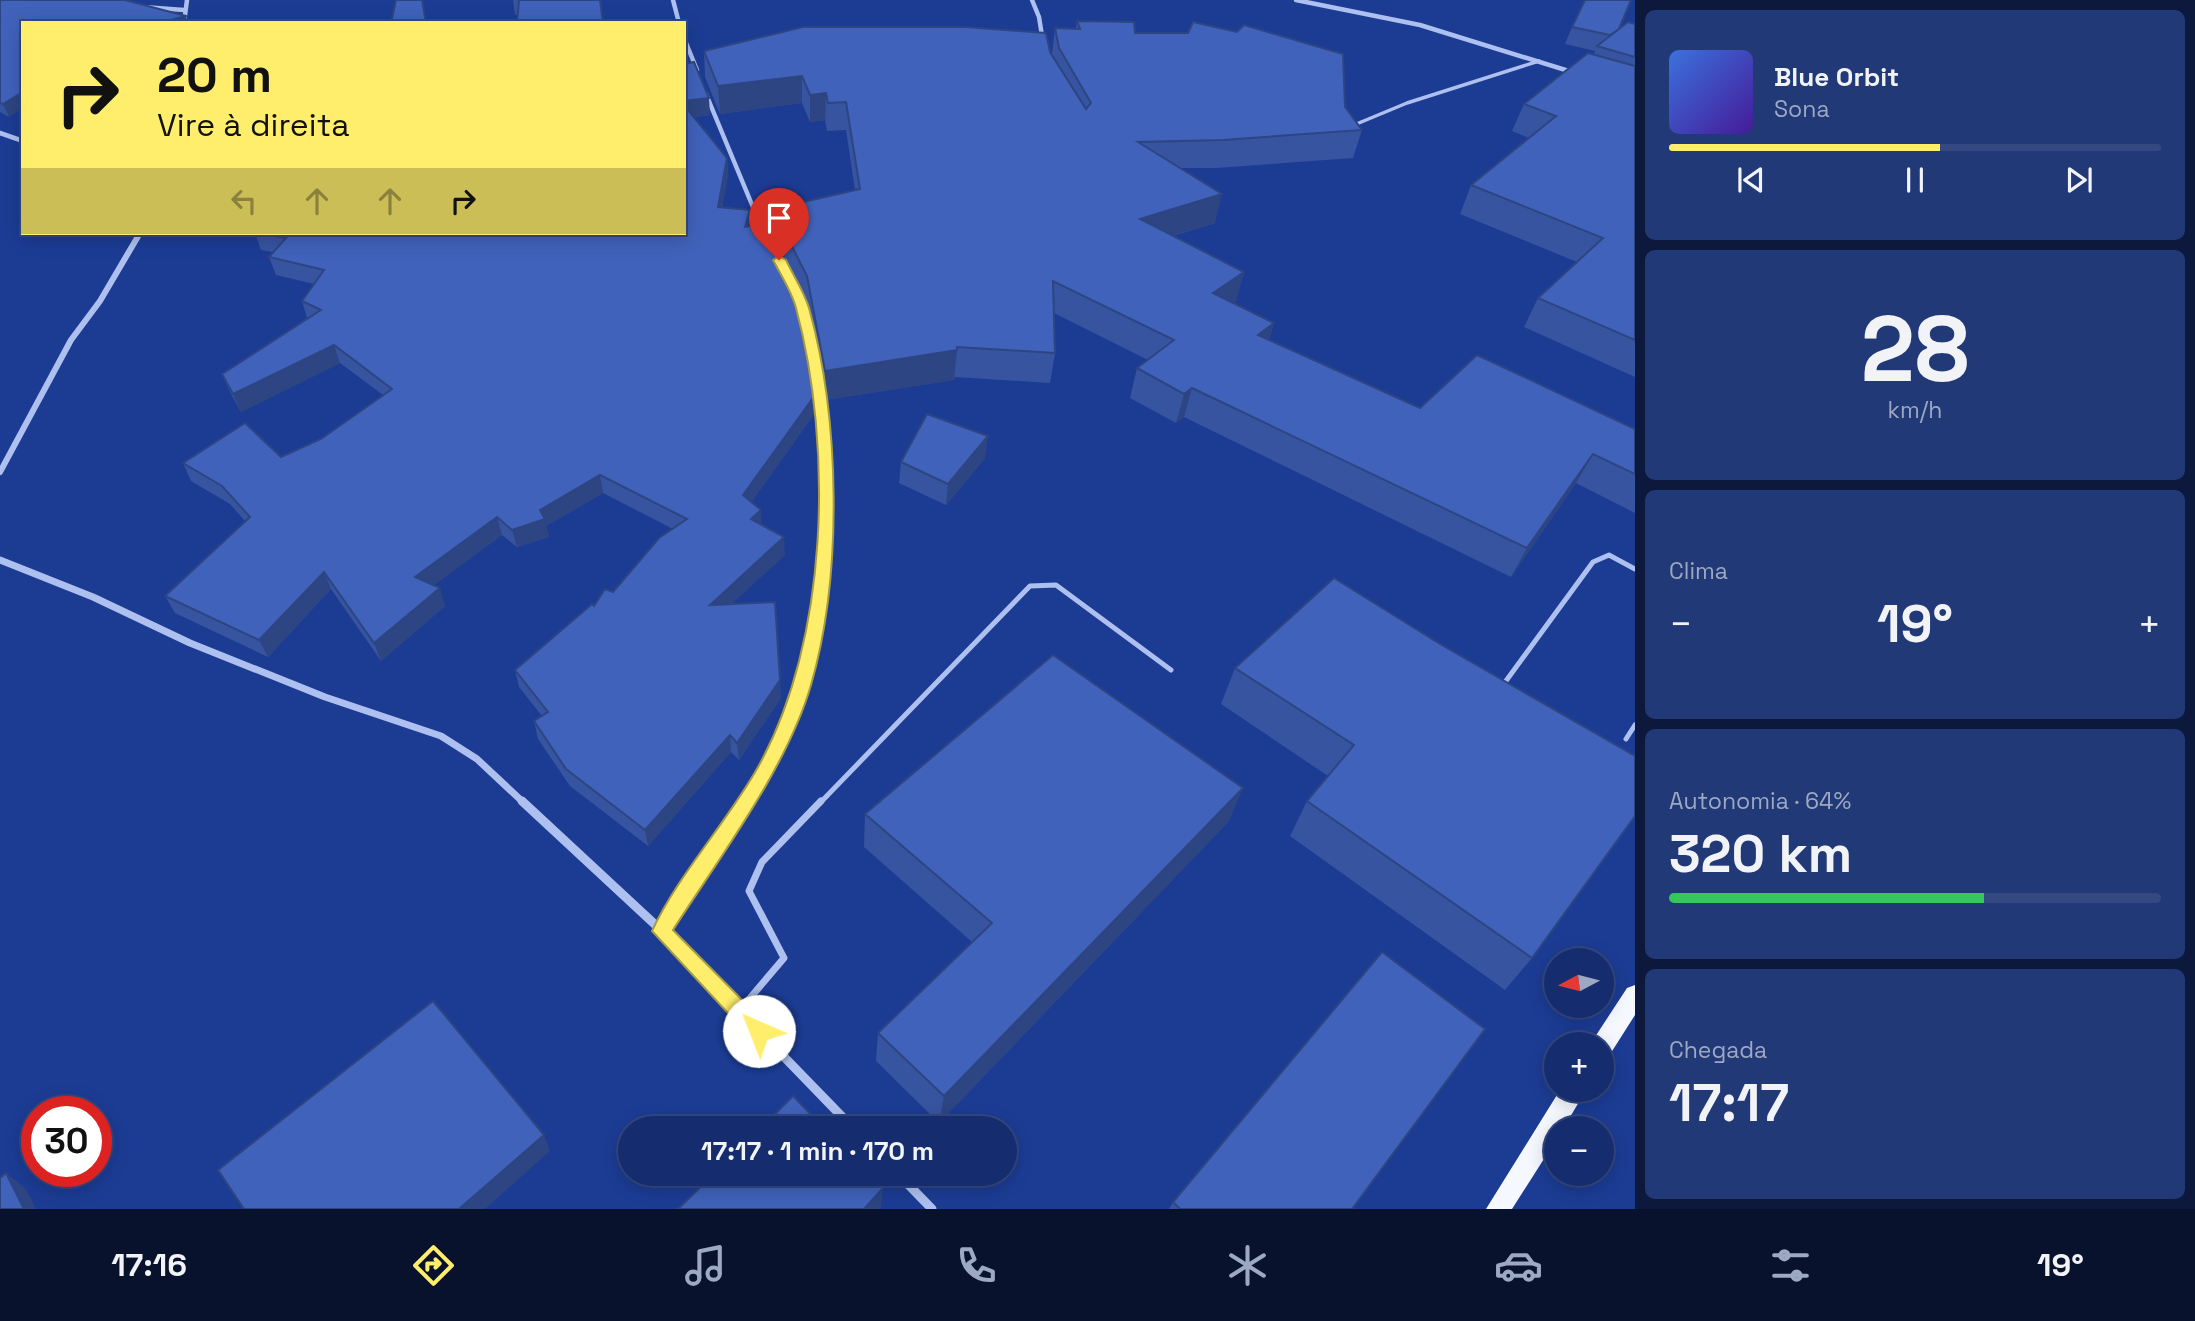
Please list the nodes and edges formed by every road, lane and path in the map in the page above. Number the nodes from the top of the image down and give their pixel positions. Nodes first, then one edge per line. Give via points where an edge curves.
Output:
1 (187, 0) edge
2 (673, 0) edge
3 (1032, 0) edge
4 (1296, 0) edge
5 (132, 6) edge
6 (184, 10) junction
7 (184, 21) edge
8 (678, 21) edge
9 (686, 43) edge
10 (1045, 52) edge
11 (1539, 61) junction
12 (1575, 73) edge
13 (699, 76) edge
14 (705, 89) edge
15 (1345, 129) edge
16 (0, 133) edge
17 (21, 140) edge
18 (139, 235) edge
19 (768, 237) edge
20 (791, 283) edge
21 (0, 472) edge
22 (0, 560) edge
23 (1635, 569) edge
24 (1171, 670) dead end
25 (1503, 685) edge
26 (1635, 725) edge
27 (1626, 739) dead end
28 (662, 931) junction
29 (1635, 995) edge
30 (740, 1011) junction
31 (1611, 1032) edge
32 (1566, 1102) edge
33 (841, 1116) edge
34 (910, 1186) edge
35 (932, 1209) edge
36 (1498, 1209) edge

1 - 6 street
2 - 8 street
3 - 10 street
4 - 11 street via 1420,25
5 - 6 street
6 - 7 street
9 - 13 street
11 - 12 street
11 - 15 lane via 1407,103
14 - 19 street via 745,192
16 - 17 street
18 - 21 street via 71,340
20 - 28 street via 802,306 825,435 824,572 802,686 766,770
22 - 28 street via 227,658 441,736 477,759
23 - 25 lane via 1609,555 1593,562
24 - 30 lane via 1056,585 1030,586 762,862 749,891 784,958
26 - 27 lane
28 - 30 street
29 - 31 main road
30 - 33 street
32 - 36 main road
34 - 35 street

